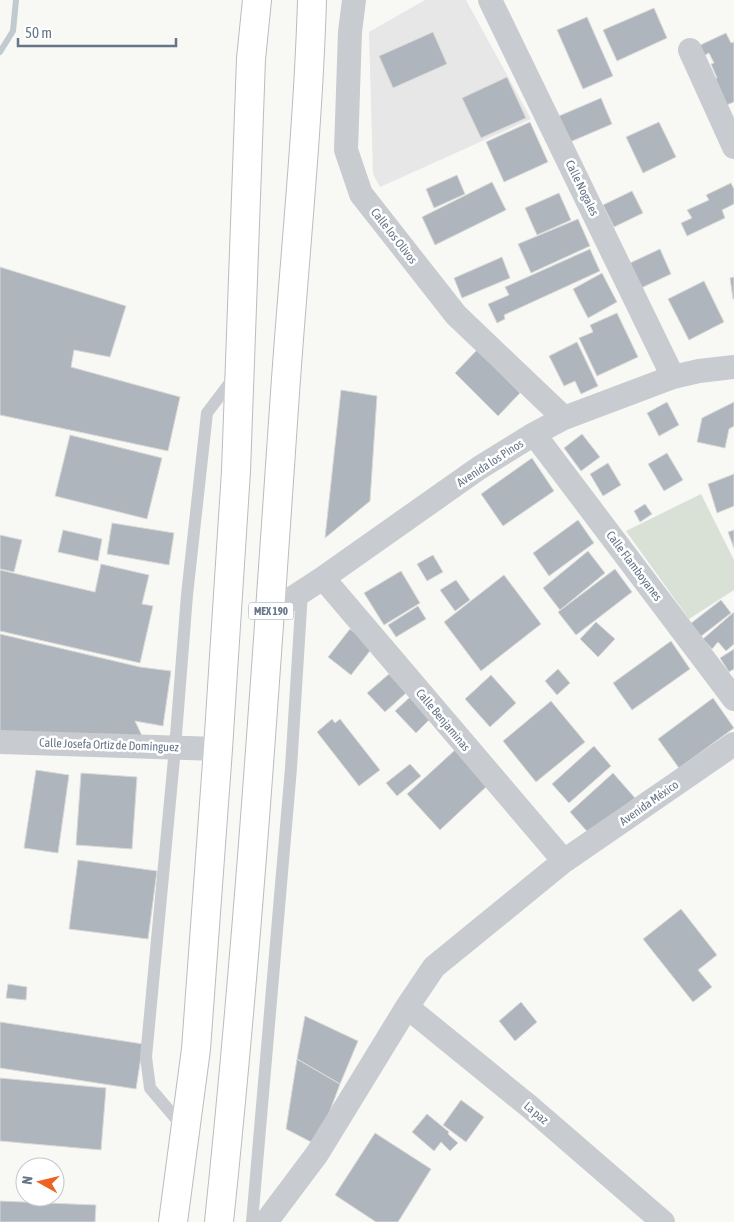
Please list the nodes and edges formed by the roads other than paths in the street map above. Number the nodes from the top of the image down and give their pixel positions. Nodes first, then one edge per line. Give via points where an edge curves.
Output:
1 (249, 0) edge
2 (257, 0) edge
3 (312, 0) edge
4 (323, 0) edge
5 (354, 0) edge
6 (490, 0) edge
7 (690, 50) dead end
8 (251, 59) junction
9 (310, 68) junction
10 (734, 146) edge
11 (734, 367) edge
12 (240, 369) junction
13 (673, 377) junction
14 (564, 418) junction
15 (534, 434) junction
16 (323, 578) junction
17 (302, 592) junction
18 (271, 612) junction
19 (734, 699) edge
20 (0, 742) edge
21 (734, 744) edge
22 (175, 748) junction
23 (218, 749) junction
24 (564, 861) junction
25 (407, 1007) junction
26 (186, 1129) junction
27 (173, 1222) edge
28 (219, 1222) edge
29 (252, 1222) edge
30 (266, 1222) edge
31 (663, 1222) edge

1 - 8 main road
2 - 8 main road
3 - 9 main road, MEX 190
4 - 9 main road
5 - 14 street, Calle los Olivos via 346,150 361,194 456,315
6 - 13 street, Calle Nogales
7 - 10 street
8 - 12 main road
9 - 18 main road, MEX 190
11 - 13 street, Avenida los Pinos
12 - 22 lane via 207,413 187,595
12 - 23 main road
13 - 14 street, Avenida los Pinos
14 - 15 street, Avenida los Pinos
15 - 16 street, Avenida los Pinos via 478,468
15 - 19 street, Calle Flamboyanes
16 - 17 street, Avenida los Pinos
16 - 24 street, Calle Benjaminas
17 - 18 street, Avenida los Pinos
17 - 29 lane via 291,768
18 - 28 main road, MEX 190 via 235,1073
20 - 22 street, Calle Josefa Ortiz de Domínguez
21 - 24 street, Avenida México
22 - 23 street, Calle Josefa Ortiz de Domínguez
22 - 26 lane via 146,1057 150,1088
23 - 26 main road via 196,1050
24 - 25 street, Avenida México via 434,968
25 - 30 street, Avenida México via 316,1154
25 - 31 street, La paz via 530,1107
26 - 27 main road

